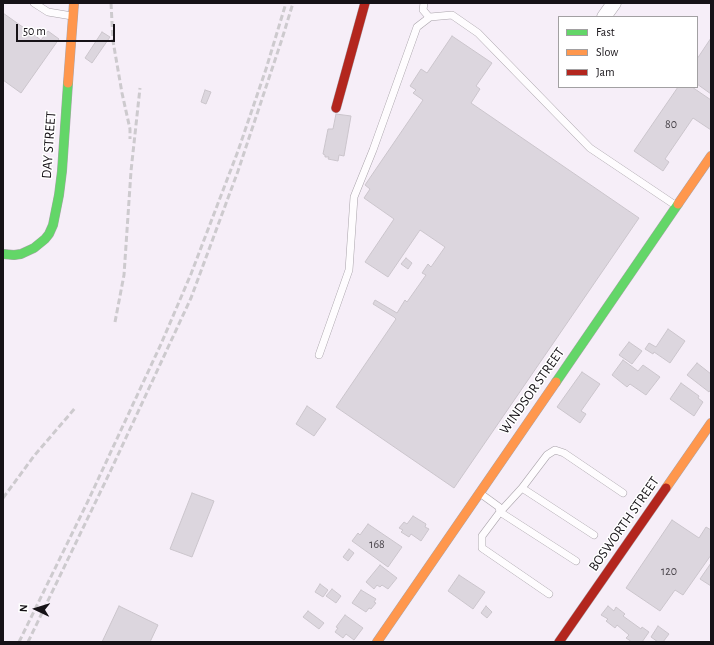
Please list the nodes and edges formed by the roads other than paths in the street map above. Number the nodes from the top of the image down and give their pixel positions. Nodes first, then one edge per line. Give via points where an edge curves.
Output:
1 (34, 3) edge
2 (74, 3) edge
3 (365, 3) edge
4 (424, 3) edge
5 (614, 3) edge
6 (73, 16) junction
7 (605, 16) edge
8 (429, 18) junction
9 (336, 108) dead end
10 (711, 156) edge
11 (677, 206) junction
12 (3, 254) edge
13 (319, 355) dead end
14 (711, 423) edge
15 (522, 488) junction
16 (480, 493) junction
17 (623, 493) dead end
18 (500, 512) junction
19 (594, 535) dead end
20 (576, 561) dead end
21 (549, 594) dead end
22 (377, 642) edge
23 (559, 642) edge

1 - 6 lane via 48,12
2 - 6 street, DAY STREET
3 - 9 street
4 - 8 lane via 423,10
5 - 7 street
6 - 12 street, DAY STREET via 62,171 53,225 45,239 28,252
8 - 11 lane via 452,15 478,33 590,148
8 - 13 lane via 417,27 354,197 349,270
10 - 11 street, WINDSOR STREET
11 - 16 street, WINDSOR STREET
14 - 23 street, BOSWORTH STREET
15 - 17 lane via 547,455 556,450
15 - 18 lane
15 - 19 lane
16 - 18 lane via 499,507
16 - 22 street, WINDSOR STREET
18 - 20 lane
18 - 21 lane via 482,536 482,548

